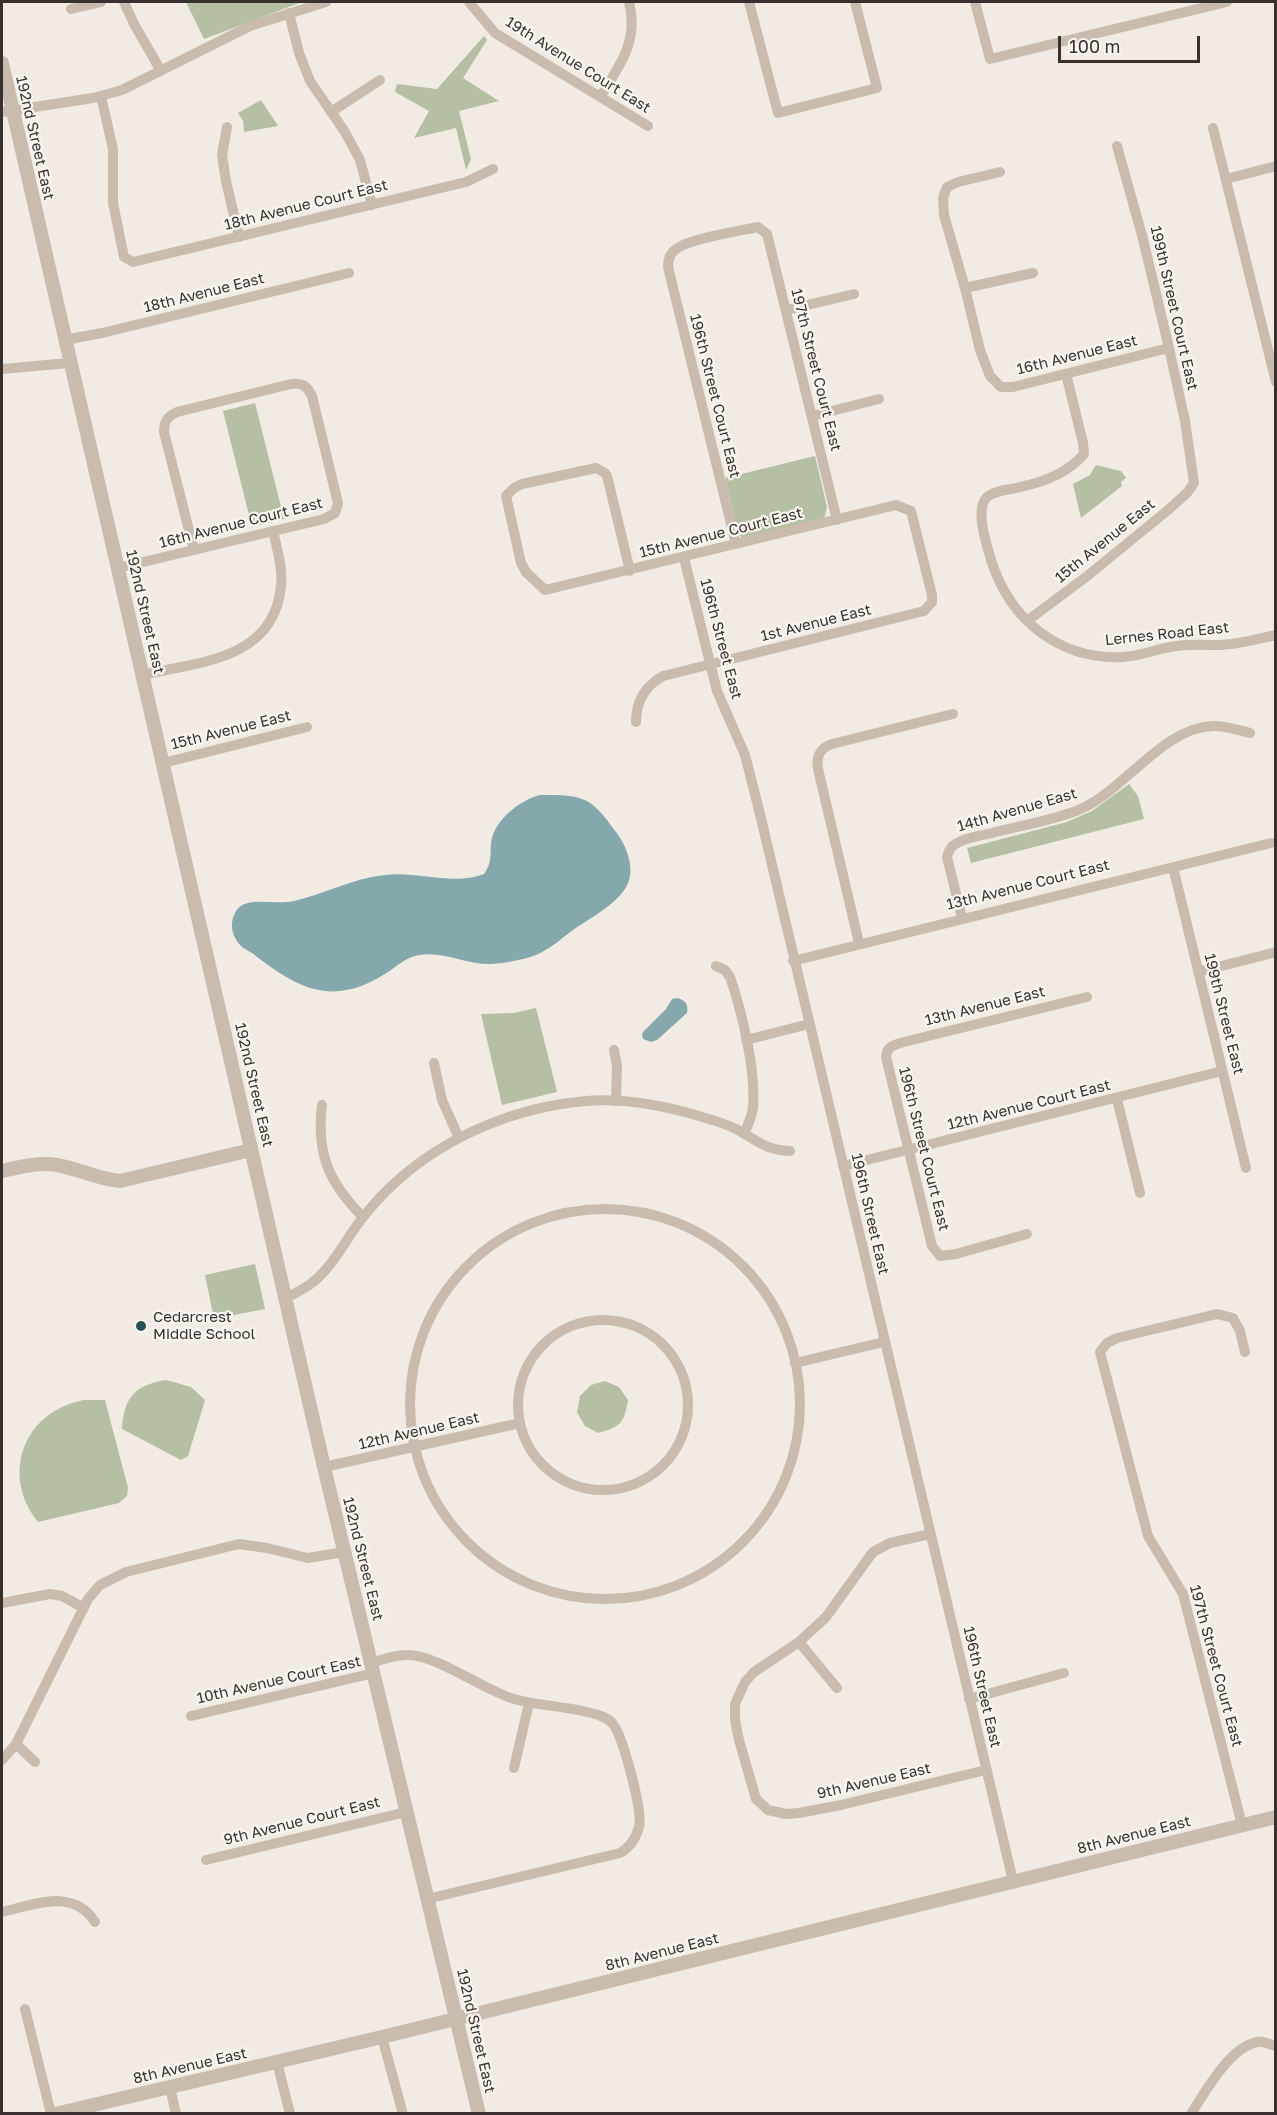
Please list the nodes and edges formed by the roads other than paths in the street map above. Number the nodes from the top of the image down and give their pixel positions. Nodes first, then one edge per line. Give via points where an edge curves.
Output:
1 (101, 2) edge
2 (124, 2) edge
3 (326, 2) edge
4 (470, 2) edge
5 (629, 2) edge
6 (749, 2) edge
7 (855, 2) edge
8 (975, 2) edge
9 (1227, 2) edge
10 (72, 9) dead end
11 (290, 13) junction
12 (2, 63) edge
13 (161, 71) junction
14 (380, 80) dead end
15 (100, 96) junction
16 (600, 97) junction
17 (7, 111) edge
18 (331, 112) junction
19 (648, 126) dead end
20 (226, 127) dead end
21 (1213, 128) dead end
22 (1117, 146) dead end
23 (1275, 166) edge
24 (493, 169) dead end
25 (1000, 172) dead end
26 (1226, 179) junction
27 (372, 205) junction
28 (762, 229) joint
29 (239, 237) junction
30 (349, 273) dead end
31 (1033, 273) dead end
32 (965, 288) junction
33 (854, 294) dead end
34 (786, 310) junction
35 (64, 340) junction
36 (1169, 348) junction
37 (69, 363) junction
38 (2, 369) edge
39 (1066, 374) junction
40 (1275, 382) edge
41 (879, 399) dead end
42 (812, 416) junction
43 (1195, 479) joint
44 (837, 520) junction
45 (273, 531) junction
46 (736, 544) junction
47 (194, 550) junction
48 (684, 558) junction
49 (118, 568) junction
50 (630, 571) junction
51 (928, 609) joint
52 (1027, 621) junction
53 (1275, 635) edge
54 (710, 664) junction
55 (142, 675) junction
56 (953, 714) dead end
57 (636, 722) dead end
58 (307, 727) dead end
59 (1250, 733) dead end
60 (163, 763) junction
61 (1271, 843) dead end
62 (1173, 867) junction
63 (962, 918) junction
64 (859, 944) junction
65 (1275, 952) edge
66 (793, 961) junction
67 (716, 966) dead end
68 (1198, 972) junction
69 (1088, 997) dead end
70 (809, 1024) junction
71 (746, 1040) junction
72 (891, 1046) joint
73 (614, 1050) dead end
74 (434, 1063) dead end
75 (1222, 1071) junction
76 (1118, 1099) junction
77 (616, 1101) junction
78 (322, 1105) dead end
79 (744, 1134) junction
80 (459, 1138) junction
81 (251, 1150) junction
82 (908, 1150) junction
83 (790, 1152) dead end
84 (843, 1166) junction
85 (1246, 1168) dead end
86 (2, 1171) edge
87 (1140, 1193) dead end
88 (363, 1217) junction
89 (1027, 1234) dead end
90 (286, 1298) junction
91 (884, 1342) junction
92 (1245, 1352) dead end
93 (795, 1363) junction
94 (520, 1423) junction
95 (415, 1447) junction
96 (324, 1467) junction
97 (930, 1534) junction
98 (344, 1552) junction
99 (2, 1603) edge
100 (84, 1608) junction
101 (799, 1642) junction
102 (372, 1668) junction
103 (1064, 1673) dead end
104 (837, 1688) dead end
105 (969, 1699) junction
106 (529, 1702) junction
107 (191, 1716) dead end
108 (16, 1744) junction
109 (2, 1760) edge
110 (35, 1762) dead end
111 (514, 1768) dead end
112 (986, 1770) junction
113 (406, 1812) junction
114 (1275, 1817) edge
115 (1242, 1825) junction
116 (206, 1860) dead end
117 (1013, 1881) junction
118 (427, 1899) junction
119 (2, 1912) edge
120 (95, 1922) dead end
121 (25, 2009) dead end
122 (456, 2019) junction
123 (382, 2037) junction
124 (1275, 2046) edge
125 (277, 2062) junction
126 (170, 2087) junction
127 (53, 2114) edge
128 (176, 2114) edge
129 (290, 2114) edge
130 (403, 2114) edge
131 (479, 2114) edge
132 (1191, 2114) edge

1 - 10 street
2 - 13 street
3 - 11 street
4 - 16 street, 19th Avenue Court East via 495,33
5 - 16 street via 631,43
6 - 7 street via 778,113 877,88
8 - 9 street via 990,58
11 - 13 street via 250,26
11 - 18 street via 310,81
12 - 17 street, 192nd Street East
13 - 15 street
14 - 18 street
15 - 17 street
15 - 29 street, 18th Avenue Court East via 113,149 113,203 124,257 133,262
16 - 19 street, 19th Avenue Court East
17 - 35 street, 192nd Street East
18 - 27 street via 360,160
20 - 29 street via 222,155
21 - 26 street
22 - 36 street, 199th Street Court East
23 - 26 street
24 - 27 street, 18th Avenue Court East via 466,182
25 - 32 street via 958,182 944,191 944,215
26 - 40 street
27 - 29 street, 18th Avenue Court East
28 - 34 street, 197th Street Court East via 770,244
28 - 46 street, 196th Street Court East via 687,243 670,255 668,267
30 - 35 street, 18th Avenue East
31 - 32 street
32 - 39 street, 16th Avenue East via 984,363 1001,387
33 - 34 street
34 - 42 street, 197th Street Court East
35 - 37 street, 192nd Street East
36 - 39 street, 16th Avenue East
36 - 43 street, 199th Street Court East
37 - 38 street
37 - 49 street, 192nd Street East
39 - 52 street, Lernes Road East via 1084,454 1052,478 987,498 981,515 999,583
41 - 42 street
42 - 44 street, 197th Street Court East
43 - 52 street, 15th Avenue East via 1187,493 1168,510
44 - 46 street, 15th Avenue Court East
44 - 51 street, 15th Avenue Court East via 896,506 911,512 932,595
45 - 47 street, 16th Avenue Court East
45 - 47 street, 16th Avenue Court East via 324,519 335,513 338,503 312,396 299,383 177,412 167,418 164,432
45 - 55 street via 282,585 270,622 256,639 242,650 222,657
46 - 48 street, 15th Avenue Court East
47 - 49 street, 16th Avenue Court East
48 - 50 street, 15th Avenue Court East
48 - 54 street, 196th Street East
49 - 55 street, 192nd Street East
50 - 50 street, 15th Avenue Court East via 607,476 600,469 522,484 506,496 521,563 543,589
51 - 54 street, 1st Avenue East
52 - 53 street, Lernes Road East via 1054,641 1096,656 1137,656 1176,646 1225,645
54 - 57 street via 663,676 652,683 640,699
54 - 66 street, 196th Street East via 717,691 745,755
55 - 60 street, 192nd Street East
56 - 64 street via 832,744 819,752 818,769
58 - 60 street, 15th Avenue East
59 - 63 street, 14th Avenue East via 1214,726 1192,731 1163,747 1101,798 1078,810 959,842 949,850 948,857
60 - 81 street, 192nd Street East
61 - 62 street, 13th Avenue Court East
62 - 63 street, 13th Avenue Court East
62 - 68 street, 199th Street East
63 - 64 street, 13th Avenue Court East
64 - 66 street, 13th Avenue Court East
65 - 68 street
66 - 70 street, 196th Street East
67 - 71 street via 730,977
68 - 75 street, 199th Street East
69 - 72 street, 13th Avenue East
70 - 71 street
70 - 84 street, 196th Street East
71 - 79 street via 753,1107
72 - 82 street, 196th Street Court East via 886,1057
73 - 77 street
74 - 80 street via 442,1100
75 - 76 street, 12th Avenue Court East
75 - 85 street, 199th Street East
76 - 82 street, 12th Avenue Court East
76 - 87 street
77 - 79 street via 692,1114
77 - 80 street via 587,1101 528,1112
78 - 88 street via 320,1125 327,1165 334,1184
79 - 83 street via 767,1148
80 - 88 street via 396,1181
81 - 86 street via 120,1181 56,1165 36,1164
81 - 90 street, 192nd Street East
82 - 84 street, 12th Avenue Court East
82 - 89 street, 196th Street Court East via 932,1246 940,1257
84 - 91 street, 196th Street East
88 - 90 street via 314,1282
90 - 96 street, 192nd Street East
91 - 93 street
91 - 97 street, 196th Street East
92 - 115 street, 197th Street Court East via 1233,1318 1217,1314 1117,1338 1101,1348 1148,1536 1183,1594
93 - 95 street via 800,1408 798,1431 787,1474 766,1514 719,1563 679,1584 647,1594 614,1599 569,1596 506,1572 454,1528 430,1490
93 - 95 street via 789,1340 768,1298 738,1261 700,1233 633,1211 563,1213 529,1224 498,1241 462,1271 441,1299 424,1331 412,1377 411,1424
94 - 94 street via 530,1448 557,1476 582,1487 621,1488 651,1475 675,1451 688,1413 686,1387 669,1351 649,1333 612,1320 585,1322 549,1339 532,1359 519,1396
94 - 95 street, 12th Avenue East
95 - 96 street, 12th Avenue East
96 - 98 street, 192nd Street East
97 - 101 street via 873,1552 826,1617
97 - 105 street, 196th Street East
98 - 100 street via 308,1558 252,1545 229,1546 111,1578 93,1591
98 - 102 street, 192nd Street East
99 - 100 street via 50,1594
100 - 108 street
101 - 104 street
101 - 112 street, 9th Avenue East via 754,1672 735,1704 735,1720 751,1784 756,1799 768,1810 799,1813
102 - 106 street, 10th Avenue Court East via 397,1656 416,1655 481,1686
102 - 107 street, 10th Avenue Court East
102 - 113 street, 192nd Street East
103 - 105 street
105 - 112 street, 196th Street East
106 - 111 street
106 - 118 street, 10th Avenue Court East via 591,1713 608,1720 615,1728 636,1798 639,1828 634,1840 626,1850 612,1856
108 - 109 street
108 - 110 street
112 - 117 street, 196th Street East
113 - 116 street, 9th Avenue Court East
113 - 118 street, 192nd Street East
114 - 115 street, 8th Avenue East
115 - 117 street, 8th Avenue East
117 - 122 street, 8th Avenue East
118 - 122 street, 192nd Street East
119 - 120 street via 57,1899 75,1904
121 - 127 street, 8th Avenue East
122 - 123 street, 8th Avenue East
122 - 131 street, 192nd Street East
123 - 125 street, 8th Avenue East
123 - 130 street
124 - 132 street via 1255,2043 1234,2054
125 - 126 street, 8th Avenue East
125 - 129 street
126 - 127 street, 8th Avenue East
126 - 128 street

